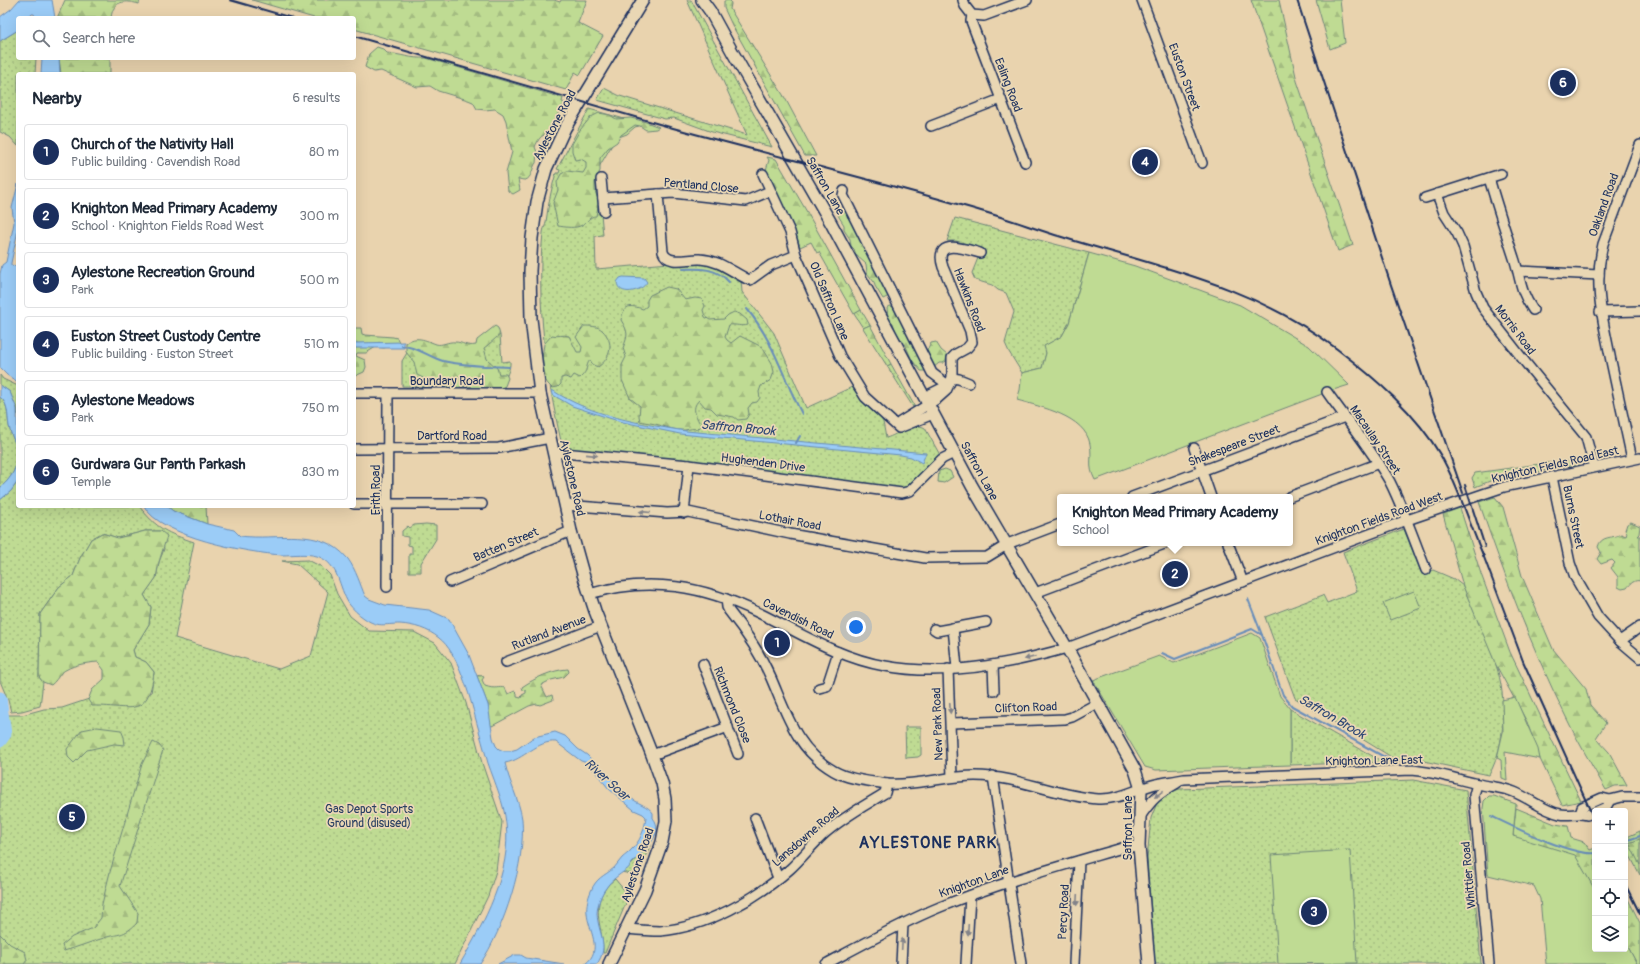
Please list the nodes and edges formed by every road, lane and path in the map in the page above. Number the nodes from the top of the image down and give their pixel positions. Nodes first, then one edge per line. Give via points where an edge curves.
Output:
1 (643, 0) edge
2 (702, 0) edge
3 (963, 0) edge
4 (1027, 0) edge
5 (1142, 0) edge
6 (709, 5) edge
7 (972, 15) junction
8 (1001, 99) junction
9 (931, 126) dead end
10 (1640, 145) edge
11 (1025, 162) dead end
12 (1202, 163) dead end
13 (763, 174) dead end
14 (1501, 174) dead end
15 (1489, 178) junction
16 (601, 179) dead end
17 (770, 191) junction
18 (844, 191) dead end
19 (658, 194) junction
20 (1437, 194) junction
21 (603, 198) junction
22 (1426, 198) dead end
23 (604, 211) dead end
24 (980, 253) dead end
25 (796, 255) junction
26 (1518, 271) junction
27 (1599, 275) junction
28 (1533, 310) dead end
29 (1640, 311) edge
30 (1600, 312) junction
31 (950, 381) junction
32 (969, 383) dead end
33 (1327, 392) dead end
34 (356, 393) edge
35 (388, 393) junction
36 (540, 393) junction
37 (928, 405) junction
38 (1345, 417) junction
39 (550, 438) junction
40 (1194, 448) dead end
41 (356, 449) edge
42 (388, 449) junction
43 (553, 452) junction
44 (954, 453) junction
45 (1636, 459) edge
46 (1379, 463) junction
47 (689, 465) junction
48 (1594, 467) junction
49 (1202, 471) junction
50 (1552, 477) junction
51 (1140, 494) edge
52 (1210, 494) edge
53 (1293, 495) edge
54 (356, 504) edge
55 (388, 504) junction
56 (482, 504) dead end
57 (565, 505) junction
58 (1452, 505) joint
59 (684, 512) junction
60 (1406, 520) junction
61 (1057, 525) edge
62 (571, 531) junction
63 (1006, 546) junction
64 (1159, 546) edge
65 (1229, 546) edge
66 (1426, 570) dead end
67 (450, 582) dead end
68 (1243, 582) junction
69 (387, 587) dead end
70 (1034, 593) junction
71 (589, 594) junction
72 (726, 599) junction
73 (986, 622) dead end
74 (601, 626) junction
75 (953, 628) junction
76 (1640, 628) edge
77 (934, 629) dead end
78 (1620, 641) junction
79 (1067, 648) junction
80 (838, 652) junction
81 (1640, 658) edge
82 (506, 662) dead end
83 (703, 664) dead end
84 (993, 665) junction
85 (953, 668) junction
86 (819, 688) dead end
87 (994, 692) dead end
88 (1098, 703) junction
89 (951, 723) junction
90 (728, 727) junction
91 (738, 754) dead end
92 (652, 756) junction
93 (993, 776) junction
94 (952, 777) junction
95 (1184, 779) junction
96 (887, 784) junction
97 (1477, 784) junction
98 (1141, 789) junction
99 (1640, 797) edge
100 (1610, 800) junction
101 (1604, 808) edge
102 (1580, 813) junction
103 (1592, 813) edge
104 (1140, 817) junction
105 (755, 818) dead end
106 (1139, 846) junction
107 (1078, 861) junction
108 (778, 878) junction
109 (1008, 882) junction
110 (970, 896) junction
111 (903, 924) junction
112 (627, 929) junction
113 (834, 962) edge
114 (609, 964) edge
115 (826, 964) edge
116 (901, 964) edge
117 (966, 964) edge
118 (1020, 964) edge
119 (1074, 964) edge
120 (1149, 964) edge
121 (1489, 964) edge

1 - 36 main road, Aylestone Road via 565,128 541,185 532,238 530,294
2 - 6 main road, Saffron Lane
3 - 7 street, Ealing Road
4 - 7 street via 984,16
5 - 12 street, Euston Street
6 - 37 main road, Saffron Lane via 733,53 831,223
7 - 8 street, Ealing Road via 971,21
8 - 9 street
8 - 11 street, Ealing Road
10 - 27 street, Oakland Road via 1603,244 1599,259
13 - 17 street, Old Saffron Lane
14 - 15 street
15 - 20 street
15 - 26 street
16 - 21 street
17 - 19 street, Pentland Close via 746,201
17 - 25 street, Old Saffron Lane via 790,232
18 - 31 street via 843,195 932,373
19 - 21 street, Pentland Close
19 - 25 street via 663,252 669,260 712,260 750,280 771,265
20 - 22 street
20 - 48 street, Morris Road via 1444,213 1457,233 1483,308 1586,437
21 - 23 street
24 - 31 street, Hawkins Road via 953,246 945,249 941,258 972,338 971,345 952,358
25 - 37 street, Old Saffron Lane via 840,356 864,395 893,424
26 - 27 street
26 - 28 street via 1525,298
27 - 30 street, Oakland Road
29 - 30 street
30 - 45 street, Oakland Road
31 - 32 street via 959,379
31 - 37 street
33 - 38 street, Macaulay Street
34 - 35 street, Boundary Road
35 - 36 street, Boundary Road
35 - 42 street, Erith Road
36 - 39 main road, Aylestone Road
37 - 44 main road, Saffron Lane
38 - 46 street, Macaulay Street
38 - 49 street, Shakespeare Street
39 - 42 street, Dartford Road via 499,448
39 - 43 main road, Aylestone Road
40 - 49 street
41 - 42 street, Dartford Road
42 - 55 street, Erith Road
43 -> 47 street, Hughenden Drive
43 - 57 main road, Aylestone Road
44 - 47 street, Hughenden Drive via 942,459 906,493
44 - 63 main road, Saffron Lane
45 - 48 street, Knighton Fields Road East
46 - 53 street
46 - 60 street, Macaulay Street
47 - 59 street
48 - 50 street, Knighton Fields Road East
49 - 51 street, Shakespeare Street
49 - 52 street
50 - 58 street, Knighton Fields Road East via 1504,487
50 - 78 street, Burns Street via 1570,563 1598,617
54 - 55 street
55 - 56 street
55 - 69 street, Erith Road
59 -> 57 street, Lothair Road
57 - 62 main road, Aylestone Road
58 - 60 street, Knighton Fields Road West
59 - 63 street, Lothair Road via 918,558 987,557
60 - 66 street, Macaulay Street
60 - 68 street, Knighton Fields Road West
61 - 63 street
62 - 67 street, Batten Street
62 - 71 main road, Aylestone Road
63 - 70 main road, Saffron Lane
64 - 70 street
65 - 68 street
68 - 79 street, Knighton Fields Road West
70 - 79 main road, Saffron Lane
71 - 72 street, Cavendish Road via 624,586 655,584 691,589
71 - 74 main road, Aylestone Road
72 - 80 street, Cavendish Road
72 - 96 street via 729,611 758,652 790,725 804,745 834,771 861,780
73 - 75 street
74 - 82 street, Rutland Avenue
74 - 92 main road, Aylestone Road
75 - 77 street via 937,631
75 - 85 street, New Park Road
76 - 78 street
78 - 81 street, Burns Street
79 -> 84 street, Cavendish Road
79 - 88 main road, Saffron Lane
80 - 85 street, Cavendish Road via 885,666 907,669
80 - 86 street via 827,686
83 - 90 street, Richmond Close
84 - 85 street, Cavendish Road
84 - 87 street
85 -> 89 street, New Park Road
88 - 89 street, Clifton Road via 1064,719
88 - 98 main road, Saffron Lane via 1128,756
89 - 94 street, New Park Road
90 - 91 street, Richmond Close
90 - 92 street
92 - 112 main road, Aylestone Road via 662,783 666,821 662,842 645,890
93 - 94 street
93 - 98 street via 1097,799 1122,796
93 - 109 street
94 - 96 street via 908,784
95 - 97 street, Knighton Lane East via 1412,770 1436,773
95 - 98 street, Knighton Lane East
95 -> 104 street, Knighton Lane East via 1161,792
96 - 108 street, Lansdowne Road via 885,793 825,833
97 - 102 street, Knighton Lane East via 1513,791 1560,814
97 - 121 street, Whittier Road via 1474,795
98 - 104 main road, Saffron Lane
99 - 100 street, Knighton Lane East via 1622,796
100 - 101 street, Knighton Lane East
100 - 102 street, Knighton Lane East via 1602,798 1582,807
102 - 103 street, Knighton Lane East via 1587,815
104 - 106 main road, Saffron Lane
105 - 108 street
106 - 107 street, Knighton Lane
106 - 120 main road, Saffron Lane
107 - 109 street, Knighton Lane
107 -> 119 street, Percy Road
108 - 112 street, Lansdowne Road via 739,904 697,923 661,931
109 - 110 street, Knighton Lane
109 - 118 street
110 - 111 street, Knighton Lane
110 -> 117 street
111 - 113 street, Knighton Lane via 856,947
116 -> 111 street
112 - 114 main road, Aylestone Road
113 - 115 street, Knighton Lane

